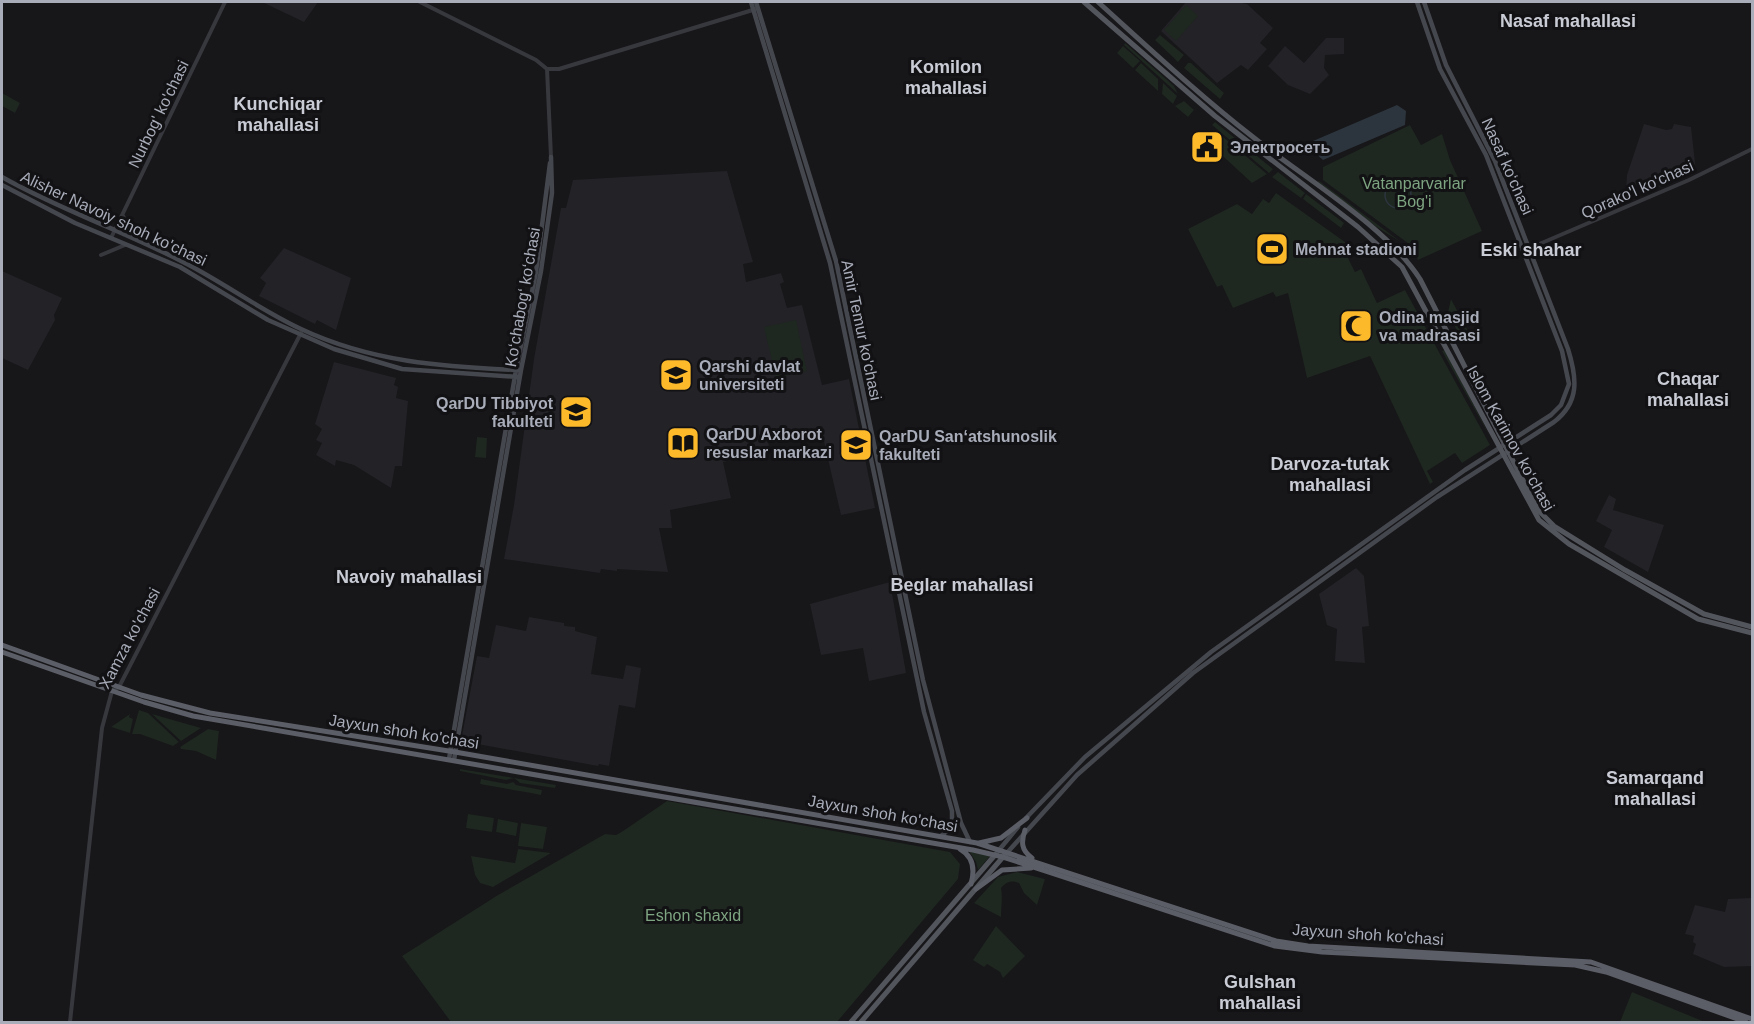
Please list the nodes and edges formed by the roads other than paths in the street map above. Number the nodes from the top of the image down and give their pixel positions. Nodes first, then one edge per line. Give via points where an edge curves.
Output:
1 (225, 2) edge
2 (420, 2) edge
3 (751, 2) edge
4 (756, 2) edge
5 (1084, 2) edge
6 (1098, 2) edge
7 (1417, 2) edge
8 (1424, 2) edge
9 (756, 9) junction
10 (547, 69) junction
11 (1752, 149) edge
12 (551, 157) joint
13 (2, 177) edge
14 (2, 185) edge
15 (1349, 210) junction
16 (123, 215) junction
17 (1344, 217) junction
18 (115, 231) junction
19 (111, 238) junction
20 (136, 241) junction
21 (127, 244) junction
22 (1530, 248) junction
23 (101, 255) dead end
24 (1559, 324) junction
25 (1553, 327) junction
26 (302, 330) junction
27 (300, 336) junction
28 (518, 370) junction
29 (517, 377) junction
30 (1505, 444) junction
31 (1499, 449) junction
32 (1505, 453) junction
33 (888, 508) junction
34 (882, 509) junction
35 (1390, 527) junction
36 (1752, 627) edge
37 (1752, 633) edge
38 (2, 645) edge
39 (2, 652) edge
40 (1205, 660) junction
41 (119, 687) junction
42 (112, 691) junction
43 (452, 752) junction
44 (451, 759) junction
45 (516, 767) junction
46 (617, 784) junction
47 (667, 789) junction
48 (666, 796) junction
49 (1026, 818) junction
50 (1025, 830) junction
51 (941, 836) junction
52 (969, 842) junction
53 (976, 843) junction
54 (950, 845) junction
55 (997, 852) junction
56 (1005, 854) junction
57 (1040, 866) junction
58 (971, 884) junction
59 (976, 889) junction
60 (1752, 1019) edge
61 (70, 1023) edge
62 (851, 1023) edge
63 (861, 1023) edge
64 (1746, 1023) edge

1 - 16 street, Nurbog' ko'chasi
2 - 10 street
3 - 9 main road, Amir Temur ko'chasi
4 - 9 main road, Amir Temur ko'chasi
5 - 17 main road, Islom Karimov ko‘chasi via 1215,116
6 - 15 main road, Islom Karimov ko‘chasi via 1252,137
7 - 25 main road, Nasaf ko‘chasi via 1440,69 1486,155
8 - 22 main road, Nasaf ko‘chasi via 1446,65 1495,161
9 - 10 street via 570,66
9 - 33 main road, Amir Temur ko'chasi via 836,261
9 - 34 main road, Amir Temur ko'chasi via 830,263
10 - 12 street, Ko‘chabog‘ ko‘chasi
11 - 22 street, Qorako'l ko'chasi
12 - 28 main road, Ko‘chabog‘ ko‘chasi via 552,193 544,253
13 - 18 main road, Alisher Navoiy shoh ko'chasi
14 - 19 main road, Alisher Navoiy shoh ko'chasi
15 - 17 main road
15 - 30 main road, Islom Karimov ko‘chasi via 1412,266
16 - 18 street, Nurbog' ko'chasi
16 - 20 street via 127,230
17 - 31 main road, Islom Karimov ko‘chasi via 1375,241 1408,276
18 - 19 street, Nurbog' ko'chasi
18 - 20 main road, Alisher Navoiy shoh ko'chasi
19 - 21 main road, Alisher Navoiy shoh ko'chasi
20 - 26 main road, Alisher Navoiy shoh ko'chasi via 184,262
21 - 23 street
21 - 27 main road, Alisher Navoiy shoh ko'chasi via 180,267
22 - 24 main road, Nasaf ko‘chasi
24 - 25 main road
24 - 32 main road, Nasaf ko‘chasi via 1576,376 1572,400 1560,417
25 - 30 main road, Nasaf ko‘chasi via 1569,377 1564,399 1551,415
26 - 27 street, Xamza ko'chasi
26 - 28 main road, Alisher Navoiy shoh ko'chasi via 403,362
27 - 29 main road, Alisher Navoiy shoh ko'chasi via 402,369
27 - 41 street, Xamza ko'chasi
28 - 29 main road, Ko‘chabog‘ ko‘chasi
29 - 43 main road, Ko‘chabog‘ ko‘chasi
30 - 31 main road, Nasaf ko‘chasi
30 - 32 main road, Islom Karimov ko‘chasi
31 - 32 main road, Islom Karimov ko‘chasi
31 - 35 main road, Nasaf ko‘chasi
32 - 35 main road, Nasaf ko‘chasi
32 - 36 main road, Islom Karimov ko‘chasi via 1541,513 1560,530 1704,614
32 - 37 main road, Islom Karimov ko‘chasi via 1529,505 1553,533 1698,619
33 - 34 main road
33 - 52 main road, Amir Temur ko'chasi via 933,722
34 - 51 main road, Amir Temur ko'chasi via 924,712 953,820 950,831
35 - 40 main road
38 - 41 highway, Jayxun shoh ko'chasi
39 - 42 highway, Jayxun shoh ko'chasi
40 - 49 main road via 1085,757
40 - 50 main road via 1077,775
41 - 42 street, Xamza ko'chasi
41 - 43 highway, Jayxun shoh ko'chasi via 210,713
42 - 44 highway, Jayxun shoh ko'chasi via 193,716
42 - 61 street, Xamza ko'chasi via 103,723
43 - 44 main road, Ko‘chabog‘ ko‘chasi
43 - 45 highway, Jayxun shoh ko'chasi
44 - 45 highway, Jayxun shoh ko'chasi
45 - 46 highway, Jayxun shoh ko'chasi
46 - 47 highway, Jayxun shoh ko'chasi
46 - 48 highway, Jayxun shoh ko'chasi
47 - 48 highway
47 - 51 highway, Jayxun shoh ko'chasi
48 - 54 highway, Jayxun shoh ko'chasi
49 - 53 highway via 1001,838
49 - 55 main road
50 - 56 main road
50 - 57 highway via 1024,852
51 - 52 highway, Jayxun shoh ko'chasi
52 - 53 highway, Jayxun shoh ko'chasi
53 - 55 highway, Jayxun shoh ko'chasi
54 - 55 highway, Jayxun shoh ko'chasi
54 - 58 highway via 963,850 971,859
55 - 56 highway, Jayxun shoh ko'chasi
55 - 58 main road
56 - 57 highway, Jayxun shoh ko'chasi
56 - 59 main road
57 - 59 highway via 1002,870
57 - 60 highway, Jayxun shoh ko'chasi via 1276,941 1591,962
57 - 64 highway, Jayxun shoh ko'chasi via 1275,946 1322,952 1575,965 1606,972
58 - 62 main road
59 - 63 main road

